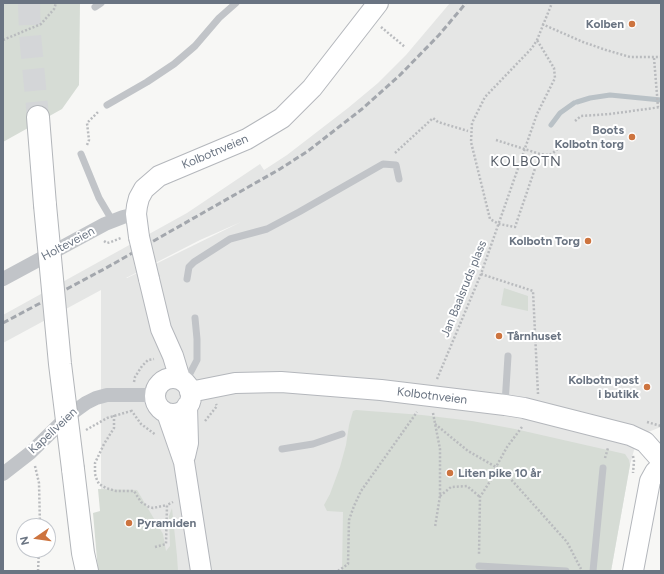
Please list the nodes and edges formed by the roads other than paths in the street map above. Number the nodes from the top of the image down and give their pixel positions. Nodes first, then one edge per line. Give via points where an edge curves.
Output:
1 (236, 3) edge
2 (378, 3) edge
3 (107, 105) road end
4 (38, 117) tunnel mouth
5 (81, 154) road end
6 (399, 179) dead end
7 (112, 220) junction
8 (138, 227) junction
9 (3, 279) edge
10 (187, 279) dead end
11 (195, 318) dead end
12 (508, 356) dead end
13 (177, 390) junction
14 (505, 405) junction
15 (342, 434) dead end
16 (282, 449) dead end
17 (661, 460) edge
18 (184, 462) junction
19 (661, 466) edge
20 (603, 468) dead end
21 (3, 474) edge
22 (83, 565) edge
23 (479, 566) road end
24 (514, 569) edge
25 (200, 571) edge
26 (562, 571) edge
27 (593, 571) edge
28 (633, 571) edge

1 - 3 lane via 174,64
2 - 8 street, Kolbotnveien via 312,88 282,118 247,139 159,176 144,188 139,198
4 - 22 main road, bridge via 60,364
5 - 7 lane via 99,198
6 - 10 lane via 396,165 383,164 267,229 230,239 194,262 189,267
7 - 8 street, Holteveien
7 - 9 street, Holteveien
8 - 13 street, Kolbotnveien, bridge via 161,329 160,343
11 - 13 lane via 197,360
12 - 14 lane
13 - 14 street, Kolbotnveien via 235,383 281,382 381,390
13 - 18 street via 188,443
13 - 18 street via 158,406 167,412
13 - 21 street, Kapellveien via 96,398 79,407 30,453
14 - 17 street, Kolbotnveien via 630,435 645,442
15 - 16 lane via 313,444
18 - 25 street
19 - 28 street via 650,481
20 - 27 lane
23 - 24 lane
24 - 26 lane

